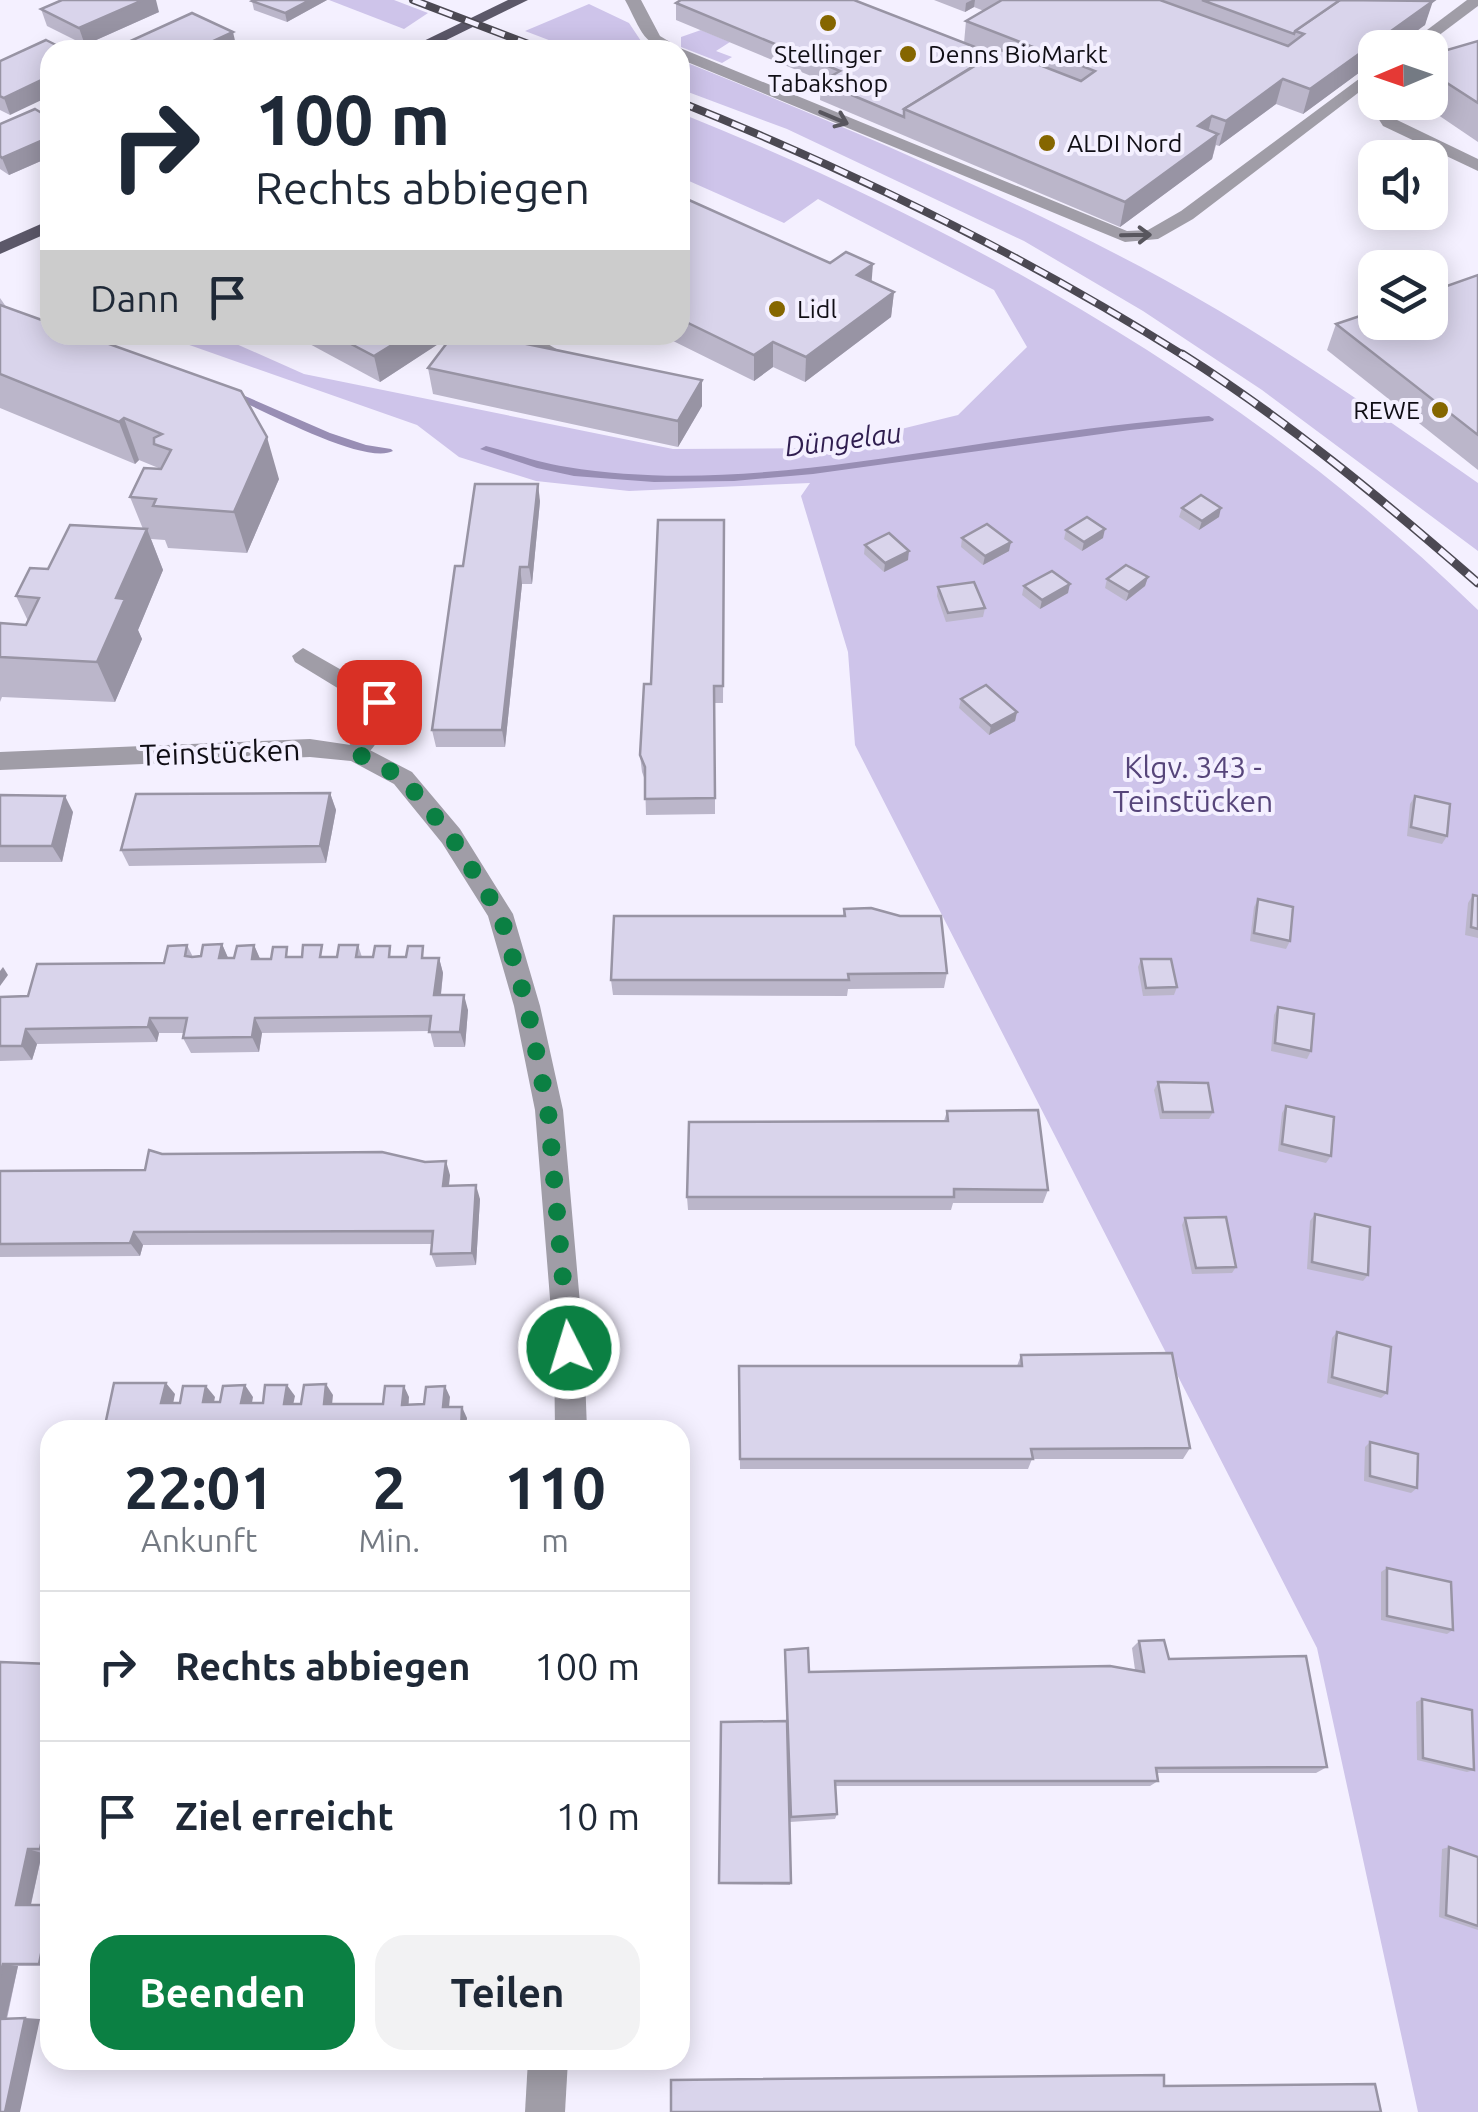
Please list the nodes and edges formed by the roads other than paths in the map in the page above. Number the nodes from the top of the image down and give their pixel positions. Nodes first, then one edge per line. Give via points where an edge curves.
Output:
1 (520, 0) edge
2 (633, 0) edge
3 (1477, 0) edge
4 (1436, 30) edge
5 (434, 40) edge
6 (656, 40) edge
7 (690, 57) edge
8 (1358, 84) edge
9 (1388, 120) edge
10 (1415, 120) edge
11 (1454, 134) edge
12 (1478, 166) edge
13 (40, 230) edge
14 (0, 249) edge
15 (536, 345) edge
16 (571, 363) edge
17 (303, 656) dead end
18 (356, 753) junction
19 (0, 761) edge
20 (571, 1420) edge
21 (547, 2070) edge
22 (544, 2112) edge

1 - 5 main road
2 - 6 street
3 - 4 street
7 -> 8 street via 1110,233 1146,236 1187,215
9 - 12 street
10 - 11 street
13 - 14 main road
15 - 16 street
17 - 18 street via 379,702 379,721
18 - 19 street, Teinstücken via 310,748
18 - 20 street, Teinstücken via 403,778 451,836 500,914 548,1110
21 - 22 street

